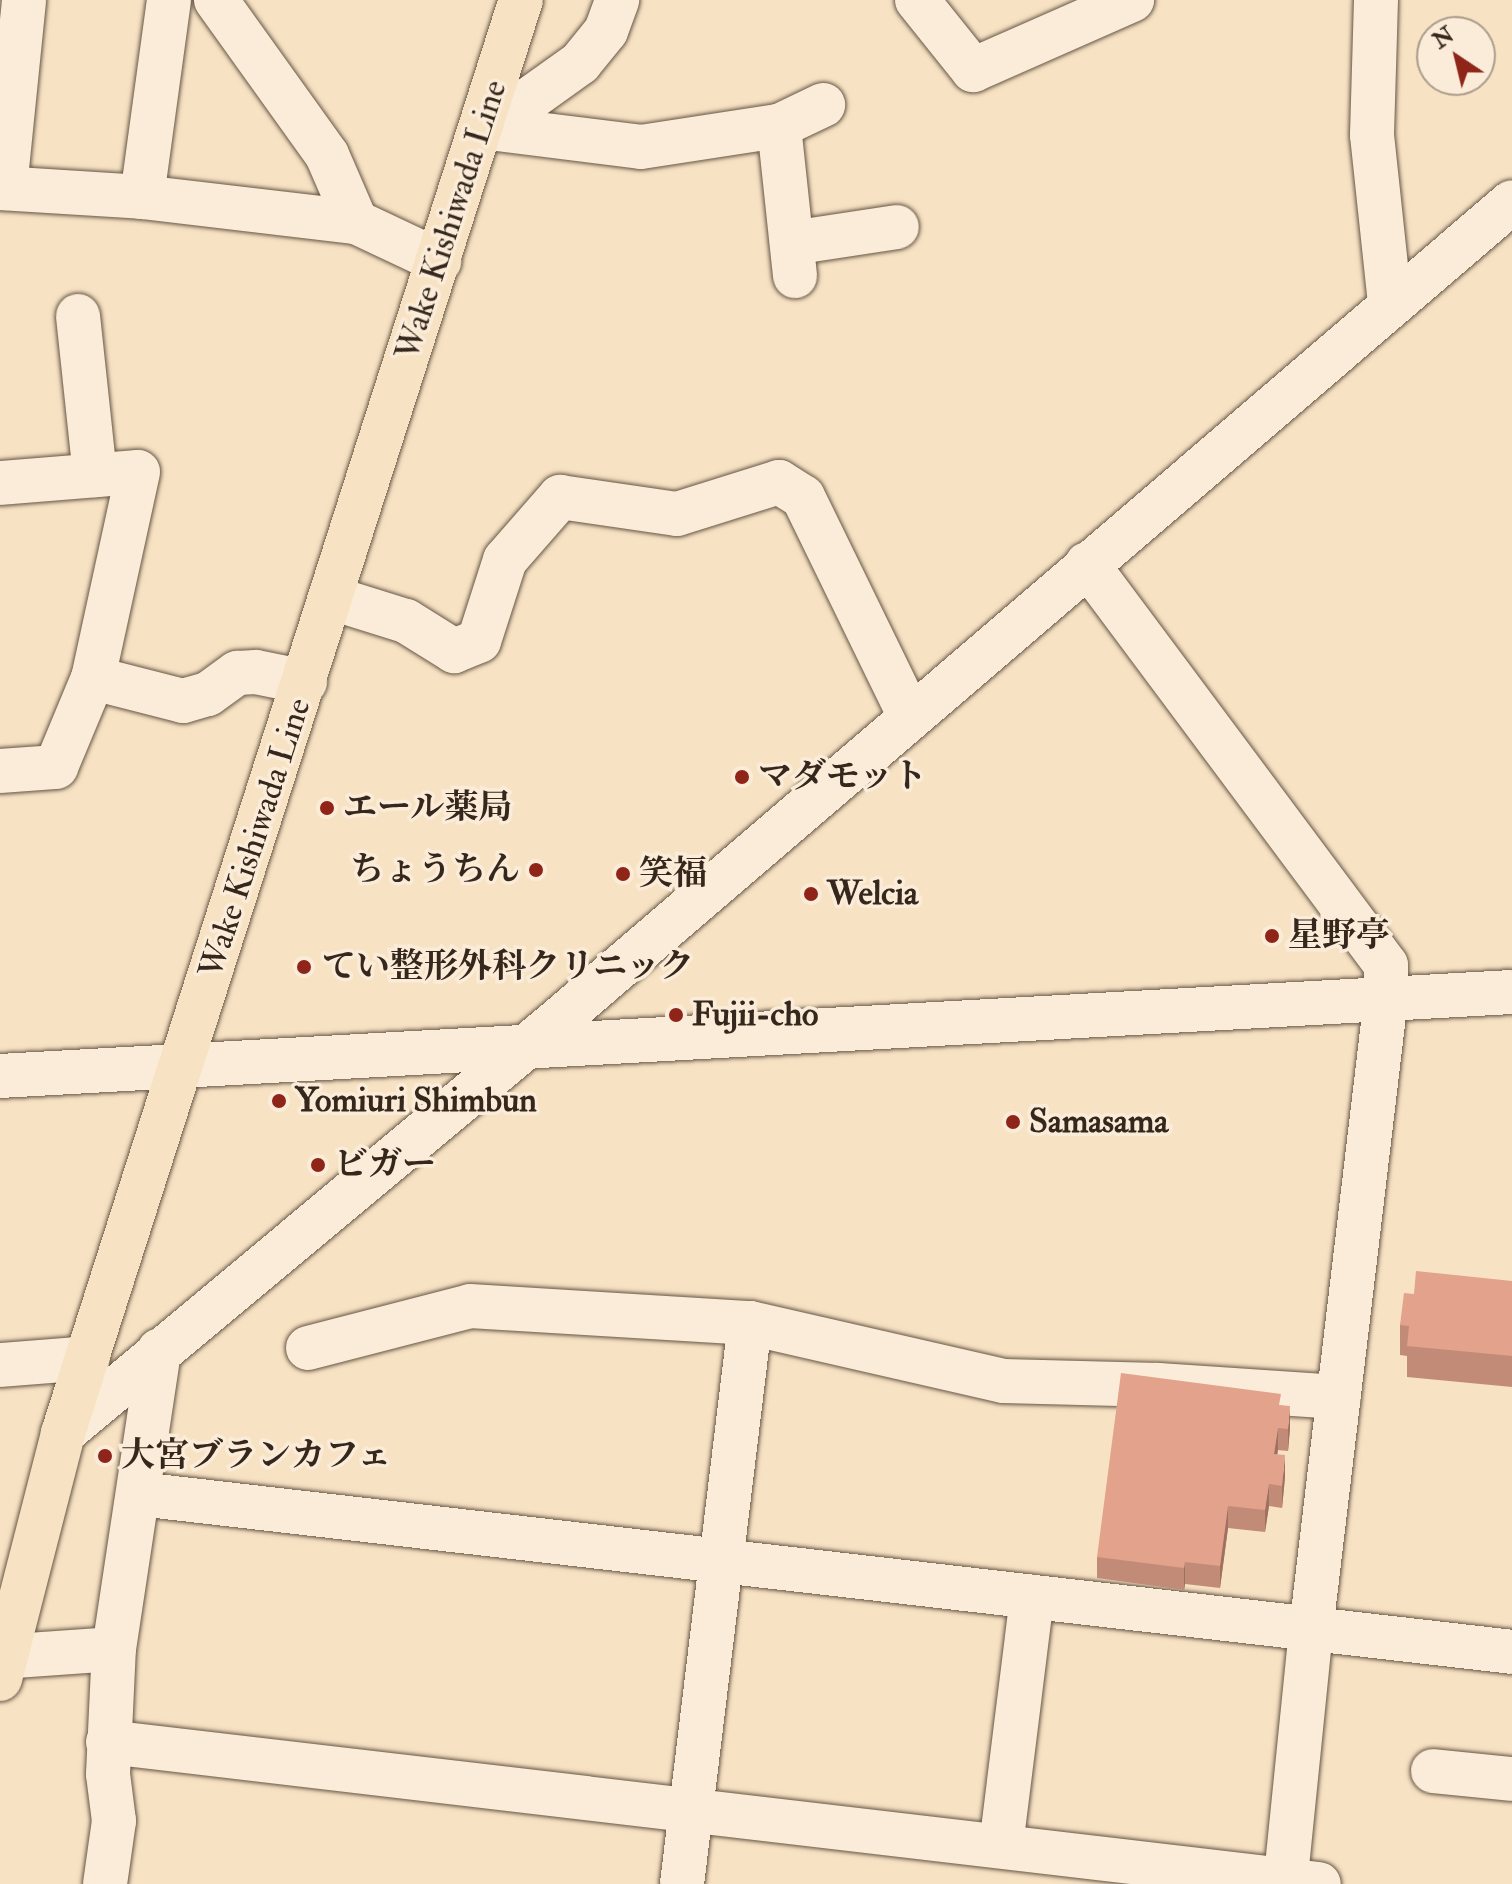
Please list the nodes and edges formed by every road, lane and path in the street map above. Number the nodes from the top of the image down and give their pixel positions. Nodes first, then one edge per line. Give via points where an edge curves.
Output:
1 (24, 0) edge
2 (169, 0) edge
3 (216, 0) edge
4 (521, 0) edge
5 (617, 0) edge
6 (917, 0) edge
7 (1132, 0) edge
8 (1376, 0) edge
9 (7, 62) edge
10 (823, 105) dead end
11 (779, 126) junction
12 (485, 128) junction
13 (2, 188) edge
14 (142, 197) junction
15 (1512, 202) edge
16 (356, 222) junction
17 (897, 227) dead end
18 (439, 261) junction
19 (1390, 303) junction
20 (78, 316) dead end
21 (95, 475) junction
22 (0, 483) edge
23 (1087, 564) junction
24 (332, 598) junction
25 (93, 678) junction
26 (305, 682) junction
27 (910, 716) junction
28 (0, 771) edge
29 (1512, 992) edge
30 (1386, 998) junction
31 (528, 1046) junction
32 (183, 1064) junction
33 (0, 1076) edge
34 (750, 1323) junction
35 (308, 1348) dead end
36 (159, 1350) junction
37 (88, 1358) junction
38 (0, 1365) edge
39 (1339, 1397) junction
40 (63, 1433) junction
41 (139, 1494) junction
42 (721, 1560) junction
43 (1032, 1597) junction
44 (1311, 1630) junction
45 (114, 1649) junction
46 (1512, 1652) edge
47 (1, 1664) edge
48 (108, 1742) junction
49 (1433, 1771) dead end
50 (1512, 1779) edge
51 (690, 1809) junction
52 (1001, 1846) junction
53 (1297, 1883) edge
54 (105, 1884) edge
55 (682, 1884) edge

1 - 9 street
2 - 14 street
3 - 16 street via 327,155
4 - 12 main road, Wake Kishiwada Line
5 - 12 street via 606,31 580,63
6 - 7 street via 973,70
8 - 19 street via 1372,135
9 - 13 street
10 - 11 street
11 - 12 street via 641,147
11 - 17 street via 793,259
12 - 18 main road, Wake Kishiwada Line
13 - 14 street
14 - 16 street
15 - 19 street
16 - 18 street
18 - 24 main road, Wake Kishiwada Line
19 - 23 street
20 - 21 street
21 - 22 street
21 - 25 street via 138,472
23 - 27 street
23 - 30 street via 1386,965
24 - 26 main road, Wake Kishiwada Line
24 - 27 street via 406,621 454,651 479,641 505,560 560,497 677,514 779,482 803,497
25 - 26 street via 183,701 208,694 237,673
25 - 28 street via 56,767
26 - 32 main road, Wake Kishiwada Line
27 - 31 street
29 - 30 street
30 - 31 street
30 - 39 street
31 - 32 street
31 - 36 street
32 - 33 street
32 - 37 main road, Wake Kishiwada Line
34 - 35 street via 470,1306
34 - 39 street via 1003,1381
34 - 42 street
36 - 40 street
36 - 41 street
37 - 38 street
37 - 40 main road, Wake Kishiwada Line
39 - 44 street
40 - 47 main road, Wake Kishiwada Line
41 - 42 street
41 - 45 street
42 - 43 street
42 - 51 street
43 - 44 street
43 - 52 street
44 - 46 street
44 - 53 street
45 - 47 street
45 - 48 street
48 - 51 street
48 - 54 street via 114,1821
49 - 50 street
51 - 52 street
51 - 55 street
52 - 53 street

